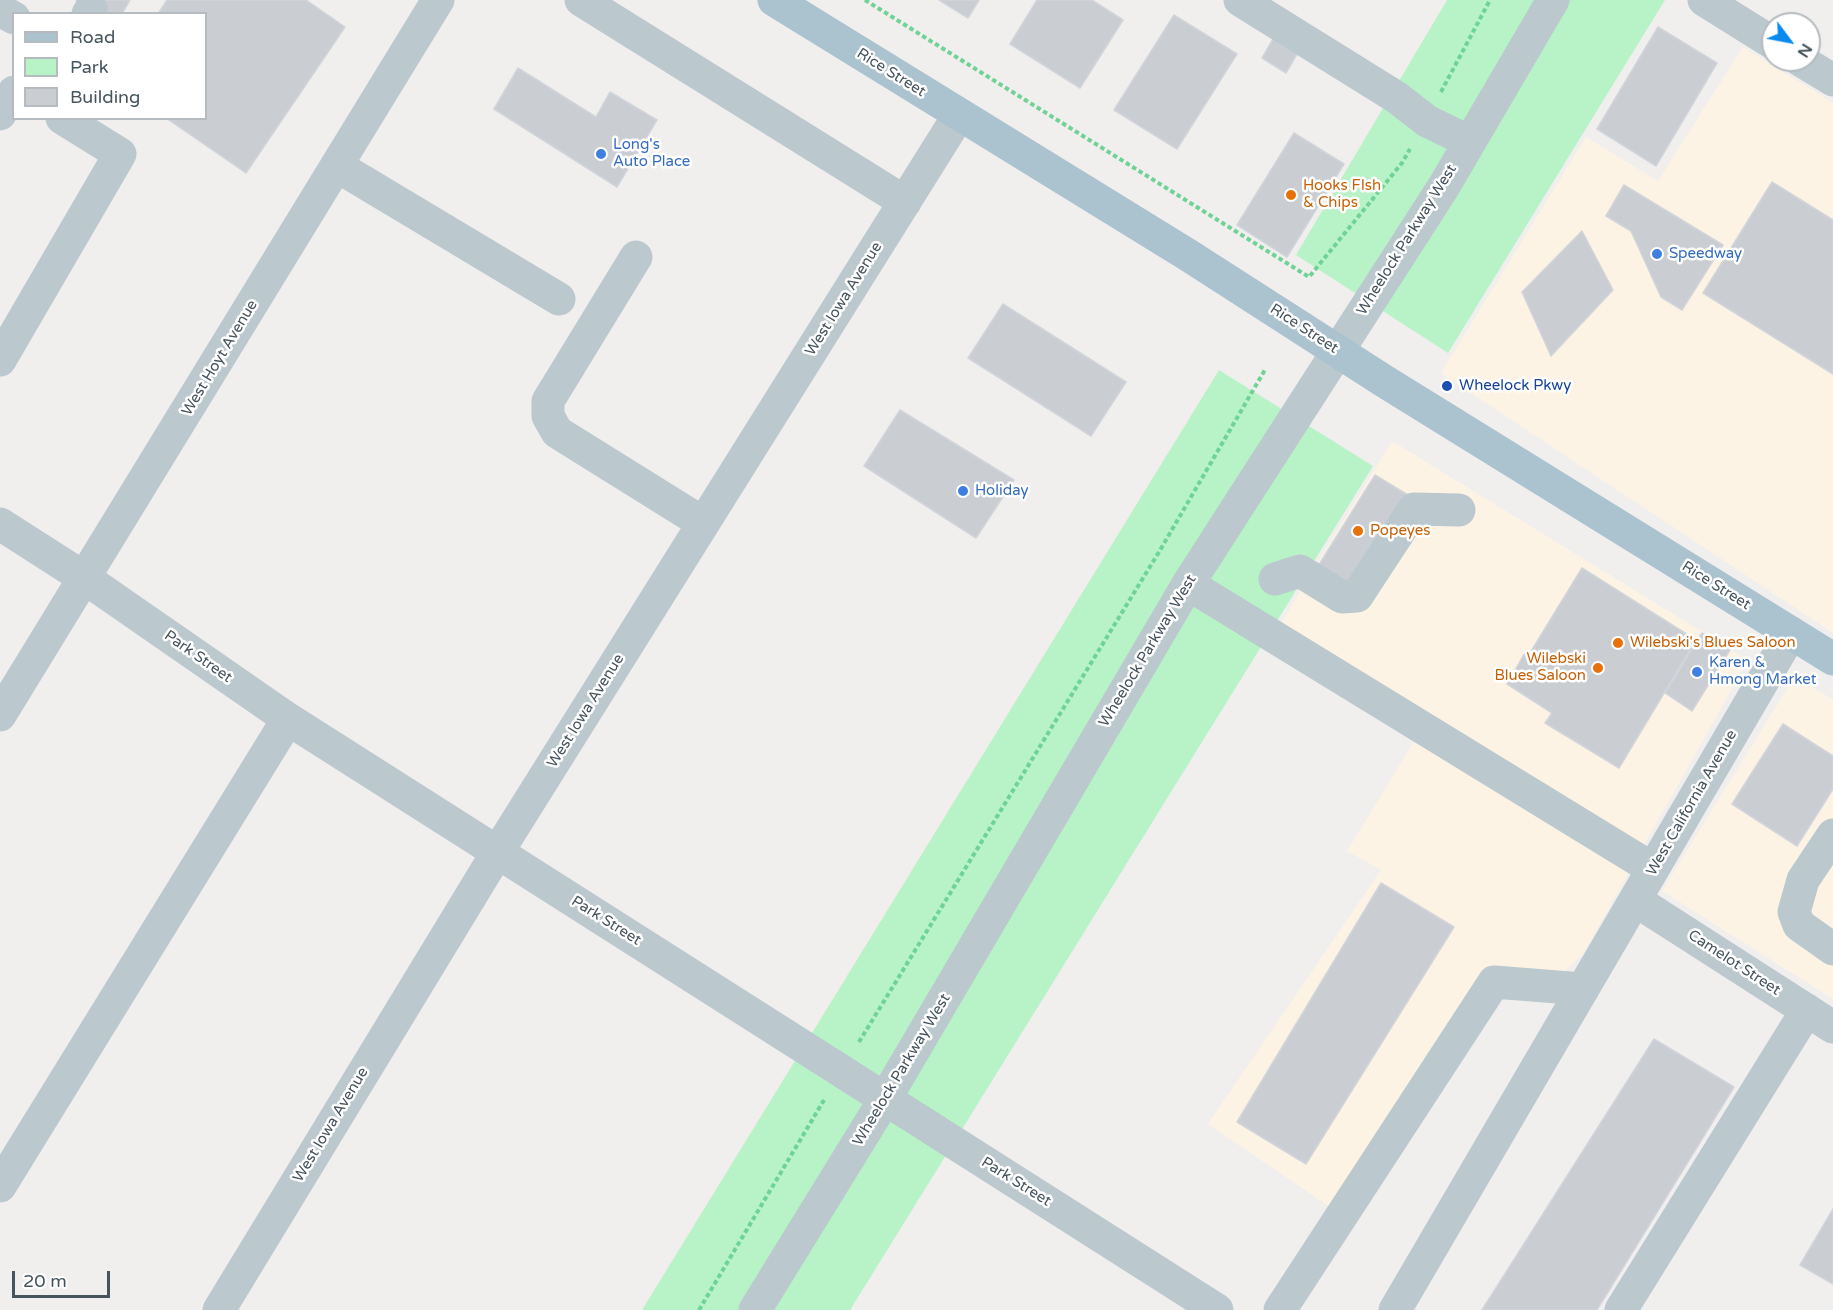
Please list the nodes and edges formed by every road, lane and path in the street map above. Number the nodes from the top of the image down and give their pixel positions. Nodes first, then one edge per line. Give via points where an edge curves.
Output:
1 (438, 0) edge
2 (581, 0) edge
3 (774, 0) edge
4 (865, 0) edge
5 (1240, 0) edge
6 (1553, 0) edge
7 (1704, 0) edge
8 (1761, 36) edge
9 (1820, 72) edge
10 (1833, 80) edge
11 (12, 93) edge
12 (0, 114) edge
13 (959, 115) junction
14 (65, 120) edge
15 (1468, 141) junction
16 (337, 166) junction
17 (905, 202) junction
18 (636, 257) dead end
19 (1309, 278) dead end
20 (559, 299) dead end
21 (1337, 351) junction
22 (0, 360) edge
23 (1266, 368) dead end
24 (1459, 510) dead end
25 (703, 523) junction
26 (0, 524) edge
27 (86, 579) junction
28 (1275, 579) dead end
29 (1188, 584) junction
30 (1791, 633) junction
31 (1833, 659) edge
32 (0, 715) edge
33 (288, 719) junction
34 (1833, 835) edge
35 (497, 853) junction
36 (1653, 869) junction
37 (1635, 900) junction
38 (1833, 949) edge
39 (1588, 981) junction
40 (1820, 1018) edge
41 (841, 1071) junction
42 (885, 1099) junction
43 (0, 1186) edge
44 (219, 1310) edge
45 (699, 1310) edge
46 (755, 1310) edge
47 (1217, 1310) edge
48 (1280, 1310) edge
49 (1395, 1310) edge
50 (1621, 1310) edge

1 - 16 street, West Hoyt Avenue
2 - 17 street
3 - 13 main road, Rice Street
4 - 19 path
5 - 15 street via 1396,97 1426,121
6 - 15 street, Wheelock Parkway West
7 - 8 street
9 - 10 street
11 - 12 street
13 - 17 street, West Iowa Avenue
13 - 21 main road, Rice Street
14 - 22 street via 120,154
15 - 21 street, Wheelock Parkway West via 1444,186
16 - 20 street
16 - 27 street, West Hoyt Avenue
17 - 25 street, West Iowa Avenue
18 - 25 street via 548,401 548,416 557,432
21 - 29 street, Wheelock Parkway West
21 - 30 main road, Rice Street
23 - 41 path via 1160,552
24 - 28 street via 1414,508 1357,596 1342,597 1300,571
25 - 35 street, West Iowa Avenue
26 - 27 street, Park Street
27 - 32 street, West Hoyt Avenue
27 - 33 street, Park Street
29 - 36 street
29 - 42 street, Wheelock Parkway West
30 - 31 main road, Rice Street
30 - 36 street, West California Avenue
33 - 35 street, Park Street
33 - 43 street
34 - 38 street via 1803,880 1794,912 1804,930
35 - 41 street, Park Street
35 - 44 street, West Iowa Avenue
36 - 37 street, West California Avenue
37 - 39 street, West California Avenue
37 - 40 street, Camelot Street
39 - 48 street via 1494,981
39 - 49 street, West California Avenue
40 - 50 street
41 - 42 street, Park Street
41 - 45 path
42 - 46 street, Wheelock Parkway West
42 - 47 street, Park Street

